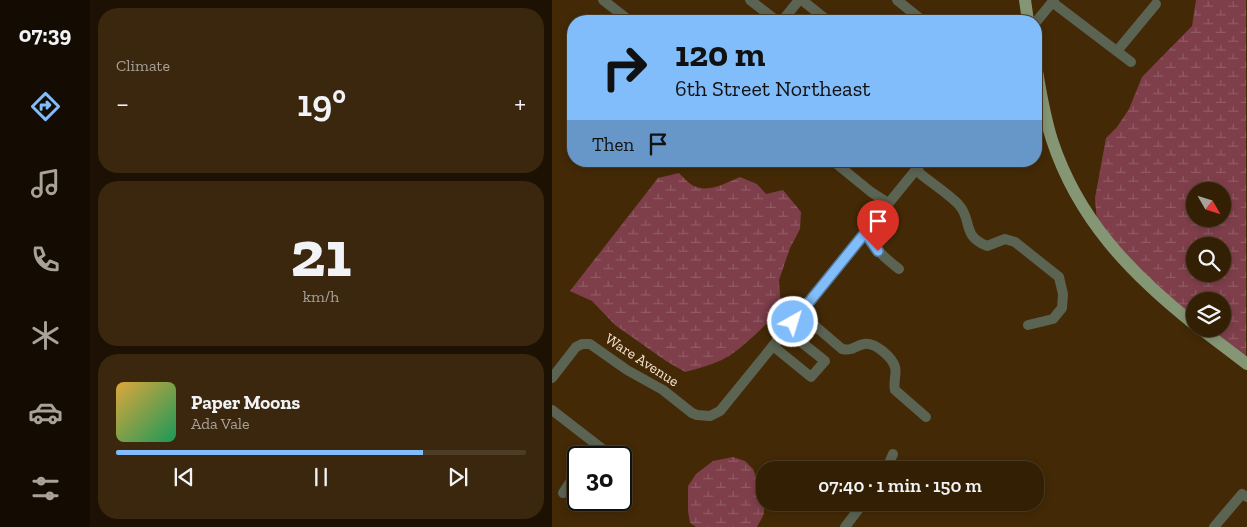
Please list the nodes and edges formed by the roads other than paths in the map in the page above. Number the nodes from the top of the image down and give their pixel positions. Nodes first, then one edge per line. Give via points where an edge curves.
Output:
1 (603, 0) edge
2 (750, 0) edge
3 (801, 0) edge
4 (897, 0) edge
5 (1025, 0) edge
6 (1053, 1) edge
7 (1156, 4) dead end
8 (622, 15) edge
9 (769, 15) edge
10 (787, 15) edge
11 (820, 15) edge
12 (916, 15) edge
13 (1027, 15) edge
14 (1042, 15) edge
15 (1117, 51) junction
16 (1131, 62) dead end
17 (1042, 99) edge
18 (840, 167) edge
19 (918, 167) edge
20 (916, 170) junction
21 (888, 203) junction
22 (869, 228) junction
23 (899, 270) dead end
24 (800, 313) junction
25 (1186, 318) edge
26 (1028, 325) dead end
27 (786, 330) junction
28 (1211, 337) edge
29 (773, 346) junction
30 (1246, 364) edge
31 (552, 378) edge
32 (552, 410) edge
33 (926, 417) dead end
34 (597, 445) edge
35 (893, 454) dead end
36 (890, 461) edge
37 (567, 487) edge
38 (563, 493) dead end
39 (1246, 497) edge
40 (857, 511) edge
41 (845, 527) edge
42 (1214, 527) edge

1 - 8 street
2 - 9 street
3 - 10 street
3 - 11 street
4 - 12 street
5 - 13 main road
6 - 14 street
6 - 15 street
7 - 15 street
15 - 16 street
17 - 25 main road via 1052,140 1080,202 1123,260 1154,292
18 - 21 street
19 - 20 street
20 - 21 street
20 - 26 street via 959,205 977,242 987,246 1005,239 1015,242 1059,277 1062,308 1053,319
21 - 22 street
22 - 23 street via 869,238 878,251
22 - 24 street
24 - 27 street
24 - 33 street via 842,349 866,344 883,352 896,370 894,390
27 - 29 street
27 - 29 street via 825,361 812,377
28 - 30 main road
29 - 31 street, Ware Avenue via 720,411 710,416 692,413 663,390 590,344 576,347
32 - 34 street
35 - 36 street
37 - 38 street
39 - 42 street via 1242,494
40 - 41 street

